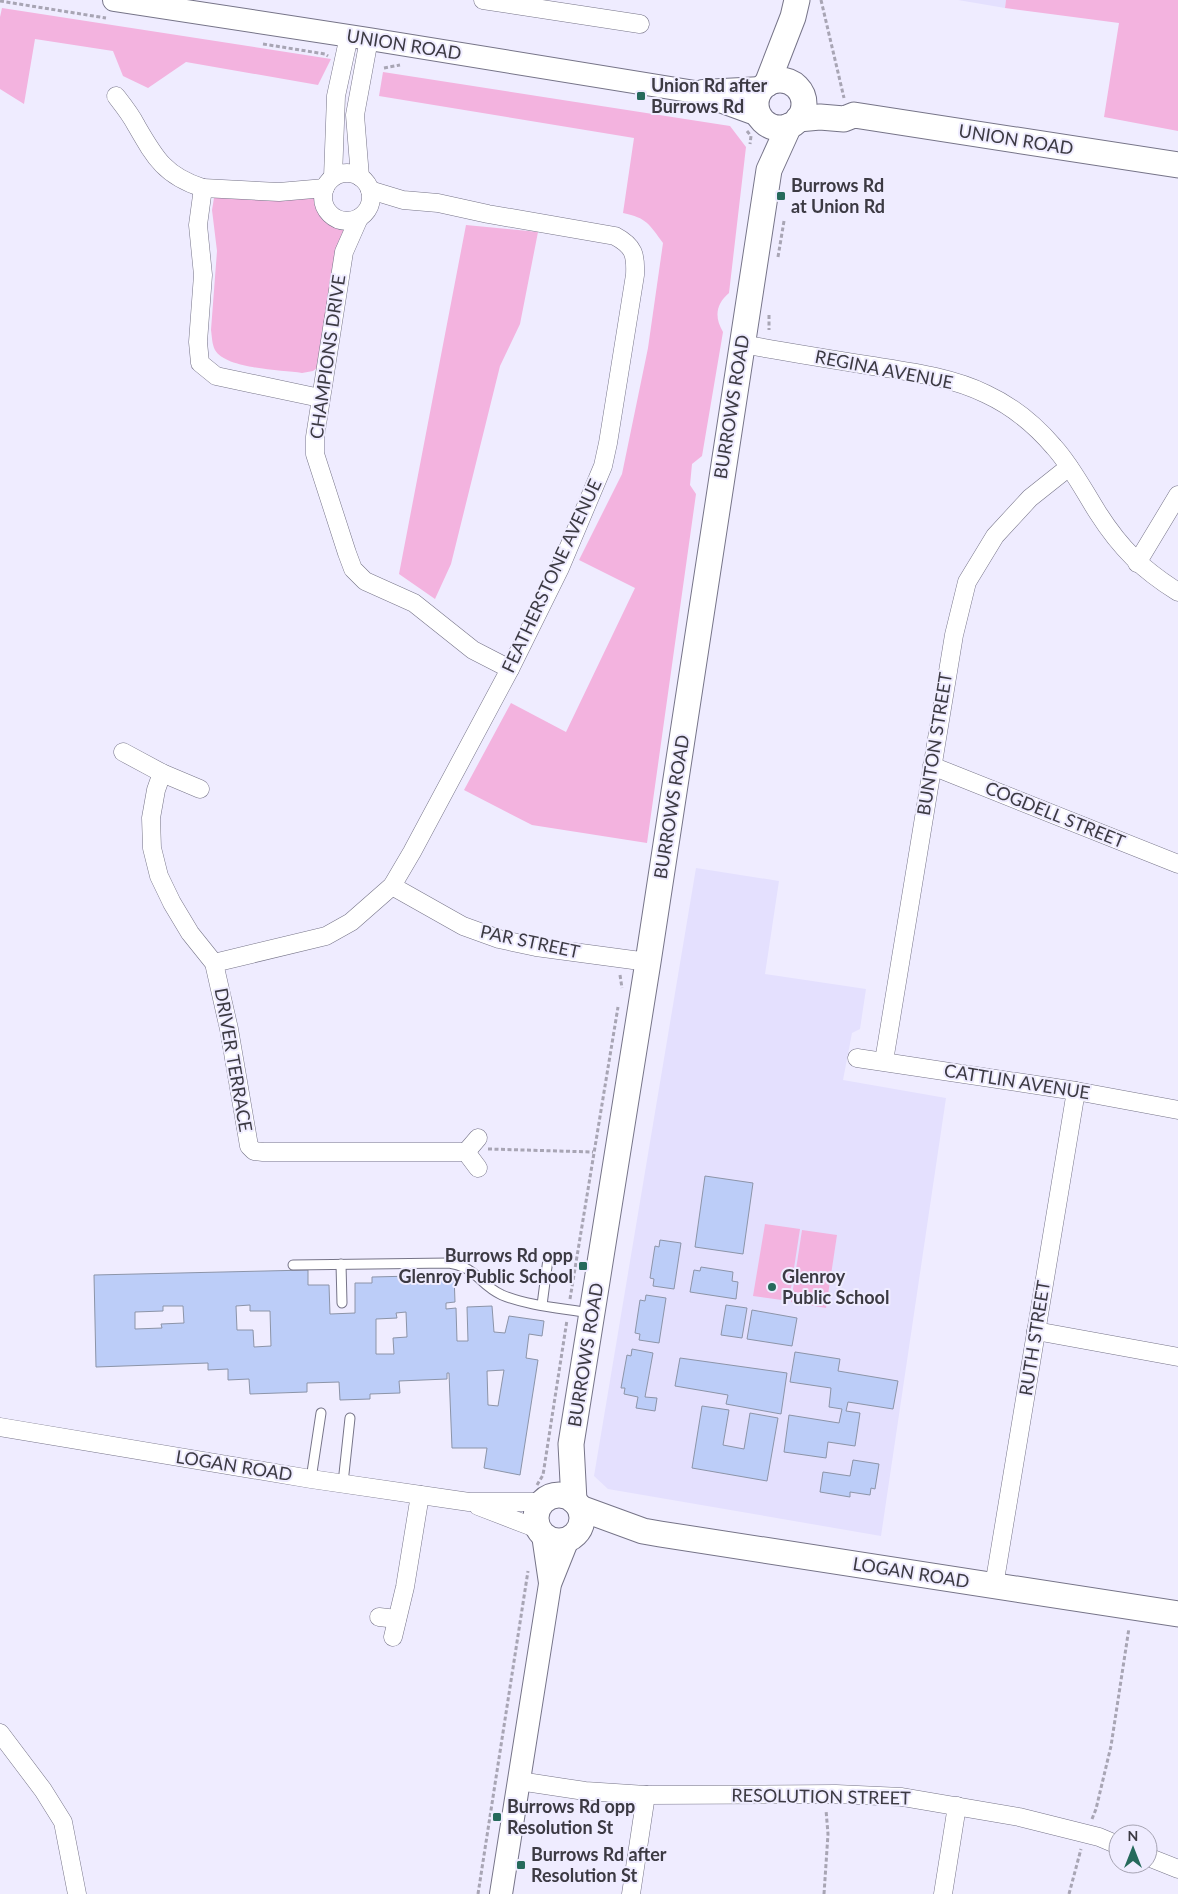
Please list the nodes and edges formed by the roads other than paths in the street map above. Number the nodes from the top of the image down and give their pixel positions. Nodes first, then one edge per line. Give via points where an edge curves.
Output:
1 (114, 0) edge
2 (484, 0) edge
3 (795, 8) edge
4 (640, 24) dead end
5 (359, 37) junction
6 (765, 86) junction
7 (798, 90) junction
8 (695, 92) junction
9 (116, 96) dead end
10 (849, 110) junction
11 (778, 121) junction
12 (1178, 165) edge
13 (329, 183) junction
14 (365, 183) junction
15 (203, 188) junction
16 (279, 192) junction
17 (403, 200) junction
18 (330, 211) junction
19 (363, 214) junction
20 (344, 252) junction
21 (742, 344) junction
22 (320, 398) junction
23 (1069, 467) junction
24 (1178, 495) edge
25 (1137, 563) junction
26 (1178, 592) edge
27 (510, 670) junction
28 (123, 752) dead end
29 (932, 766) junction
30 (162, 774) junction
31 (200, 789) dead end
32 (1178, 864) edge
33 (392, 886) junction
34 (648, 962) junction
35 (214, 963) junction
36 (856, 1058) dead end
37 (884, 1061) junction
38 (1076, 1091) junction
39 (1178, 1110) edge
40 (478, 1138) dead end
41 (548, 1259) dead end
42 (341, 1264) junction
43 (293, 1265) dead end
44 (342, 1303) dead end
45 (542, 1305) junction
46 (580, 1312) junction
47 (1036, 1331) junction
48 (1178, 1356) edge
49 (321, 1413) dead end
50 (350, 1418) dead end
51 (0, 1427) edge
52 (311, 1479) junction
53 (343, 1483) junction
54 (420, 1495) junction
55 (469, 1502) junction
56 (565, 1513) junction
57 (540, 1532) junction
58 (550, 1584) junction
59 (994, 1586) junction
60 (1178, 1614) edge
61 (379, 1617) dead end
62 (397, 1619) junction
63 (393, 1637) dead end
64 (0, 1733) edge
65 (519, 1781) junction
66 (646, 1795) junction
67 (957, 1806) junction
68 (1108, 1841) edge
69 (1158, 1861) edge
70 (1178, 1869) edge
71 (76, 1894) edge
72 (501, 1894) edge
73 (631, 1894) edge
74 (943, 1894) edge

1 - 5 street, UNION ROAD
2 - 4 street
3 - 6 main road
3 - 7 main road
5 - 8 street, UNION ROAD
5 - 13 street via 336,96
5 - 14 street via 355,115
6 - 7 main road via 781,81
6 - 8 street, UNION ROAD
6 - 11 main road via 756,101
7 - 10 main road, UNION ROAD
7 - 11 main road via 803,105
8 - 11 street, UNION ROAD
9 - 15 street via 165,169
10 - 11 main road, UNION ROAD via 844,120 820,117
10 - 12 main road, UNION ROAD
11 - 21 main road, BURROWS ROAD
13 - 14 street via 347,173
13 - 16 street
13 - 18 street via 324,200
14 - 17 street, FEATHERSTONE AVENUE
14 - 19 street via 371,197
15 - 16 street
15 - 22 street via 198,224 203,275 198,342 200,363 216,376
16 - 18 street
17 - 19 street, FEATHERSTONE AVENUE via 382,204
17 - 27 street, FEATHERSTONE AVENUE via 438,203 615,236 626,242 636,258 603,466 560,568
18 - 19 street via 342,220
18 - 20 street, CHAMPIONS DRIVE
19 - 20 street, CHAMPIONS DRIVE
20 - 22 street, CHAMPIONS DRIVE
21 - 23 street, REGINA AVENUE via 952,381 986,394 1036,427
21 - 34 main road, BURROWS ROAD
22 - 27 street, CHAMPIONS DRIVE via 315,454 353,569 365,581 414,603 473,650
23 - 25 street, REGINA AVENUE via 1113,534
23 - 29 street, BUNTON STREET via 1030,498 995,536 967,582 954,635
24 - 25 street
25 - 26 street, REGINA AVENUE
27 - 33 street, FEATHERSTONE AVENUE
28 - 30 street
29 - 32 street, COGDELL STREET
29 - 37 street, BUNTON STREET
30 - 31 street
30 - 35 street, DRIVER TERRACE via 151,818 152,848 159,876 190,933
33 - 34 street, PAR STREET via 463,926 499,939
33 - 35 street, FEATHERSTONE AVENUE via 351,922 326,936
34 - 46 main road, BURROWS ROAD
35 - 40 street, DRIVER TERRACE via 229,1029 247,1139 254,1151 472,1160
36 - 37 street, CATTLIN AVENUE
37 - 38 street, CATTLIN AVENUE
38 - 39 street, CATTLIN AVENUE
38 - 47 street, RUTH STREET
41 - 45 lane
42 - 43 lane
42 - 44 lane
42 - 45 lane via 460,1264 501,1294
45 - 46 lane
46 - 56 main road, BURROWS ROAD
47 - 48 street
47 - 59 street, RUTH STREET
49 - 52 lane
50 - 53 lane
51 - 52 street, LOGAN ROAD
52 - 53 street, LOGAN ROAD
53 - 54 street, LOGAN ROAD
54 - 55 street, LOGAN ROAD
54 - 62 street
55 - 56 street, LOGAN ROAD via 516,1502
55 - 57 street, LOGAN ROAD
56 - 57 main road via 536,1515
56 - 57 main road via 555,1541
56 - 58 street, BURROWS ROAD
56 - 59 main road, LOGAN ROAD via 644,1531
57 - 58 street, BURROWS ROAD
58 - 65 street, BURROWS ROAD
59 - 60 main road, LOGAN ROAD
61 - 62 street
62 - 63 street
64 - 71 street via 63,1822
65 - 66 street, RESOLUTION STREET via 585,1791
65 - 72 street, BURROWS ROAD
66 - 67 street, RESOLUTION STREET via 824,1794 902,1797
66 - 73 street
67 - 68 street, RESOLUTION STREET via 1019,1817
67 - 74 street
69 - 70 street

